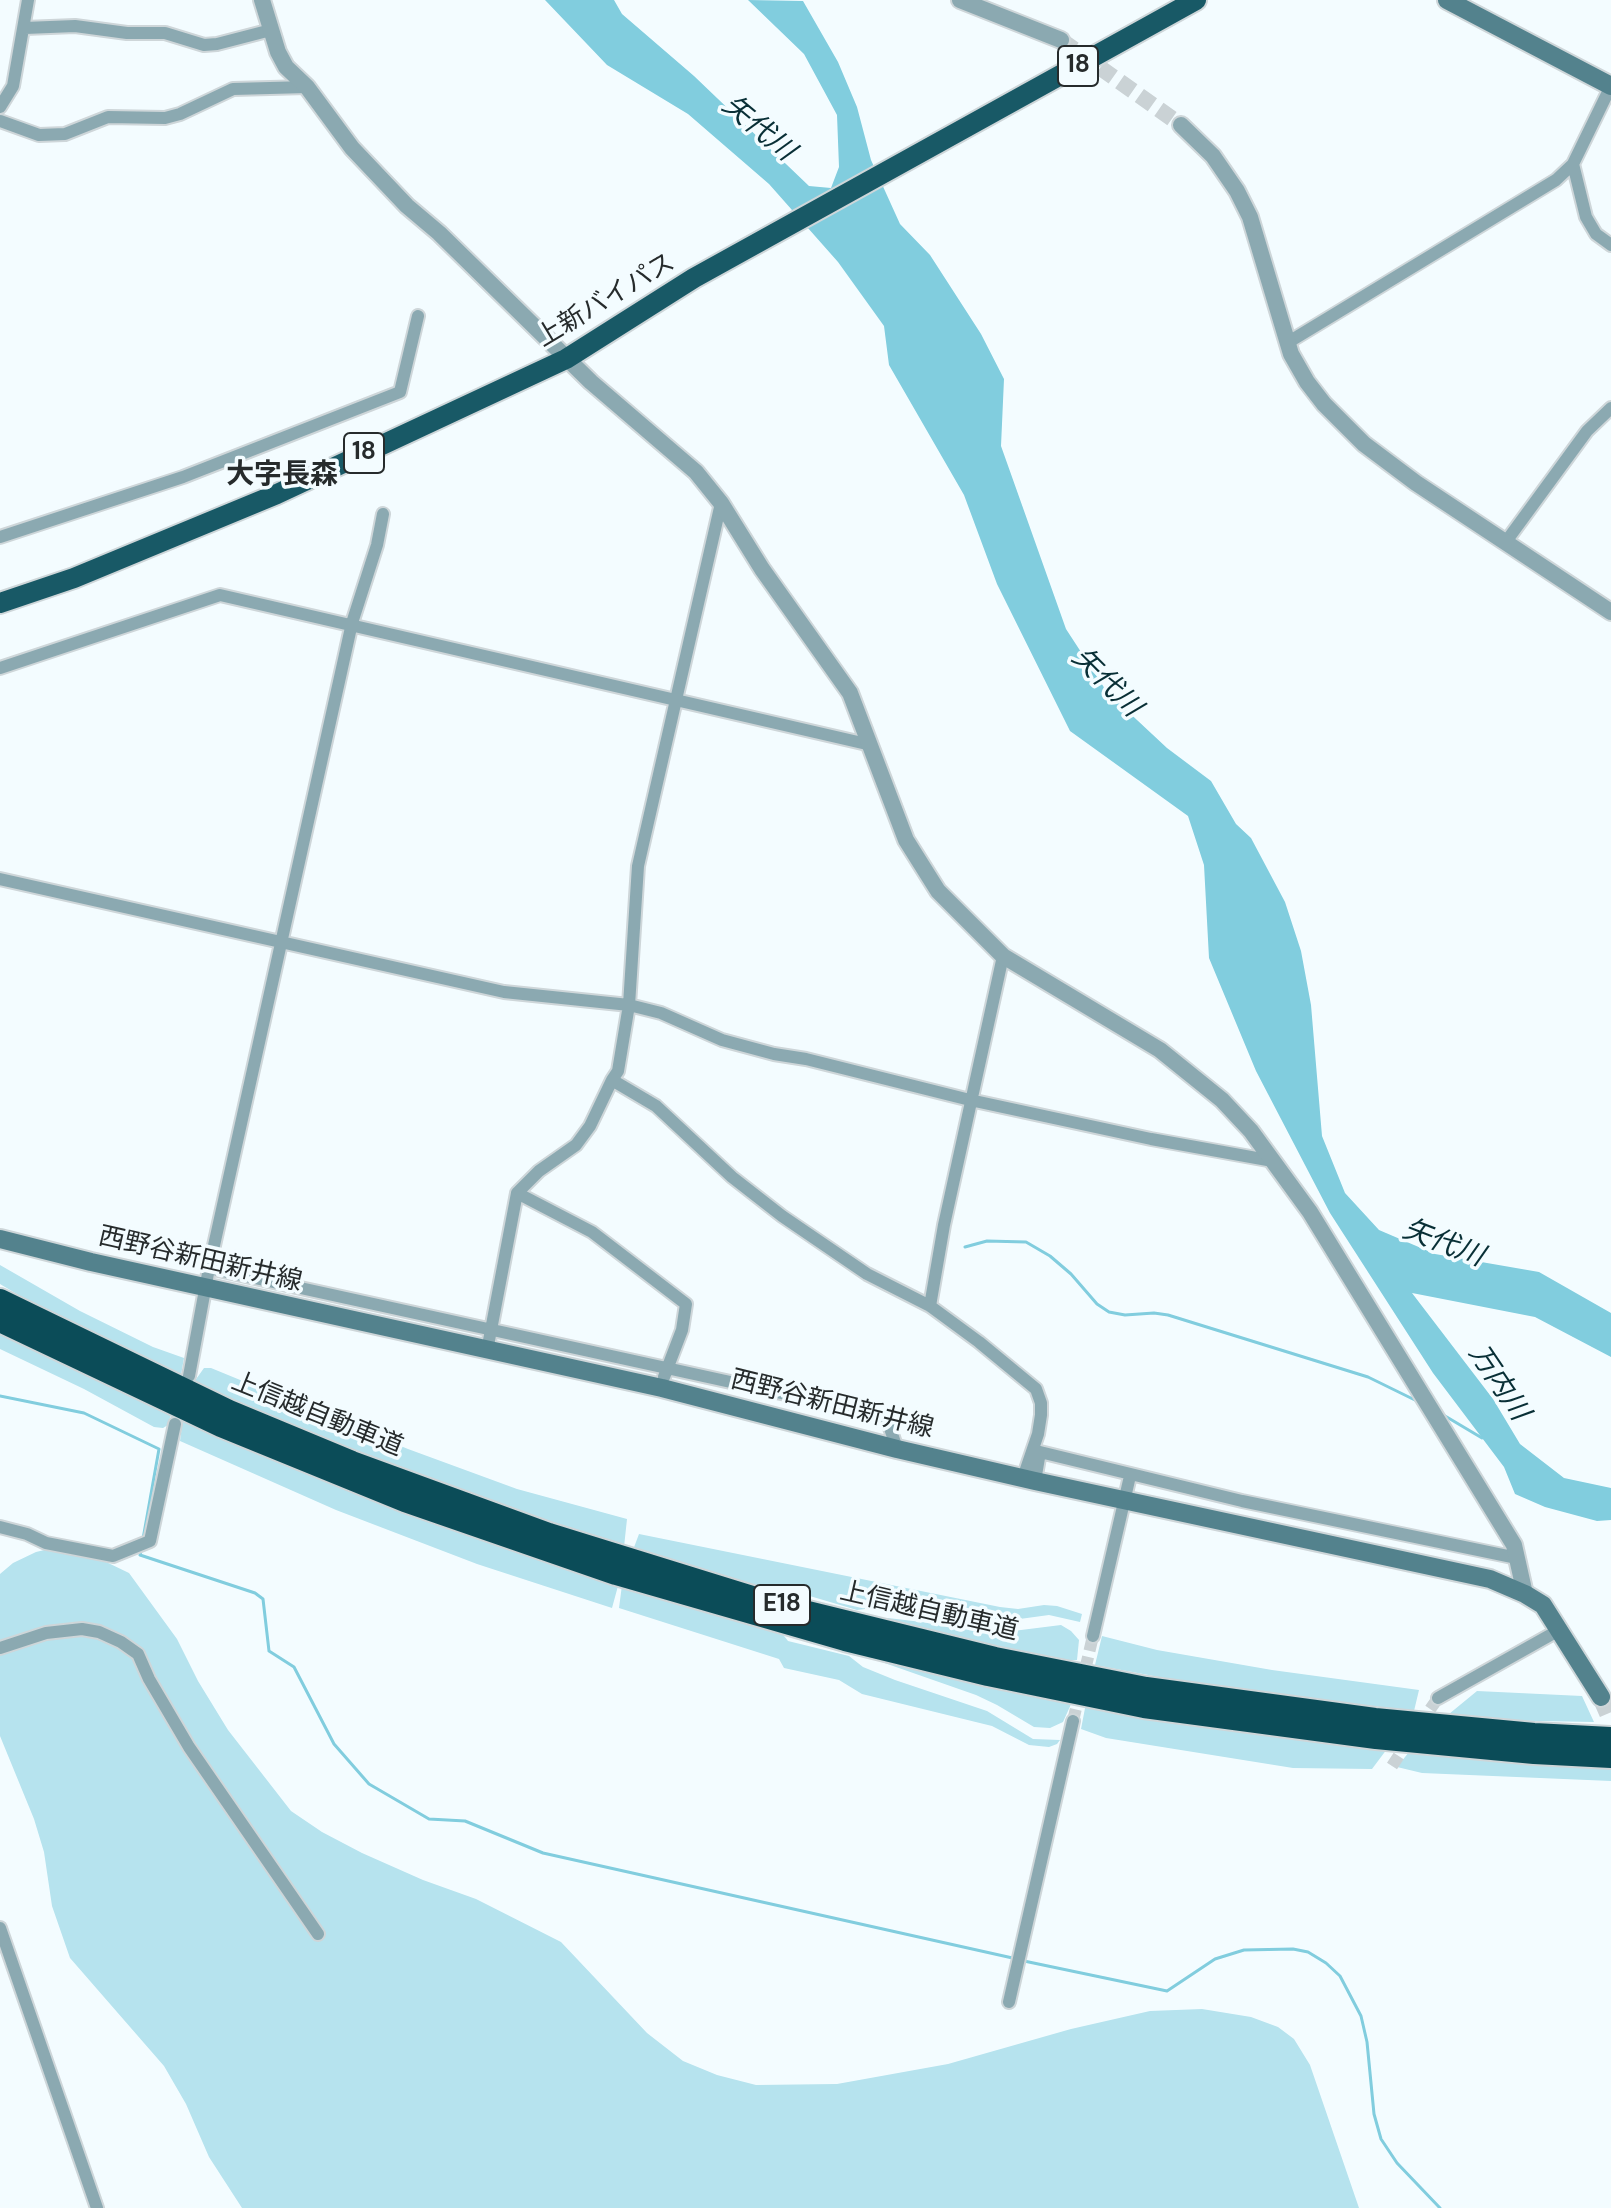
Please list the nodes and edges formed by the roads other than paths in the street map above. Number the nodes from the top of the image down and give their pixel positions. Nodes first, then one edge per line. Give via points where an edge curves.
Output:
1 (28, 0) edge
2 (262, 0) edge
3 (960, 0) edge
4 (1196, 0) edge
5 (1447, 0) edge
6 (25, 28) junction
7 (271, 30) junction
8 (1061, 40) tunnel mouth
9 (1611, 86) edge
10 (307, 87) junction
11 (0, 107) edge
12 (0, 121) edge
13 (1181, 125) tunnel mouth
14 (1573, 164) junction
15 (1611, 245) edge
16 (418, 316) dead end
17 (1287, 343) junction
18 (566, 359) junction
19 (1611, 408) edge
20 (721, 503) junction
21 (383, 514) dead end
22 (0, 537) edge
23 (1505, 543) junction
24 (6, 599) edge
25 (1611, 612) edge
26 (352, 623) junction
27 (0, 668) edge
28 (676, 699) junction
29 (871, 745) junction
30 (0, 879) edge
31 (282, 942) junction
32 (1003, 956) junction
33 (629, 1005) junction
34 (612, 1080) junction
35 (970, 1100) junction
36 (1273, 1161) junction
37 (517, 1193) junction
38 (0, 1239) edge
39 (207, 1278) junction
40 (0, 1298) edge
41 (930, 1306) junction
42 (0, 1321) edge
43 (491, 1331) junction
44 (487, 1351) junction
45 (189, 1376) dead end
46 (664, 1378) junction
47 (175, 1424) dead end
48 (897, 1449) junction
49 (1130, 1476) junction
50 (1029, 1480) junction
51 (1124, 1501) junction
52 (0, 1527) edge
53 (1517, 1558) junction
54 (1525, 1594) junction
55 (1561, 1629) junction
56 (1093, 1636) tunnel mouth
57 (0, 1648) edge
58 (1601, 1697) tunnel mouth
59 (1438, 1698) tunnel mouth
60 (1073, 1721) tunnel mouth
61 (1611, 1738) edge
62 (1611, 1757) edge
63 (0, 1928) edge
64 (318, 1934) dead end
65 (1009, 2002) dead end
66 (97, 2208) edge

1 - 6 street
2 - 7 street
3 - 8 street
4 - 18 highway, 上新バイパス / 18 via 694,278
5 - 9 main road
6 - 7 street via 165,33 204,45
6 - 11 street via 13,86
7 - 10 street via 286,67
9 - 14 street
10 - 12 street via 233,89 180,114 108,117 65,134 39,135
10 - 18 street via 352,148 407,206
13 - 17 street via 1213,156 1250,217
14 - 15 street via 1586,217
14 - 17 street via 1528,199
16 - 22 street via 400,392 183,477
17 - 23 street via 1307,382 1364,444
18 - 20 street via 696,472
18 - 24 highway, 上新バイパス / 18 via 277,494 98,568
19 - 23 street via 1587,431
20 - 28 street
20 - 29 street via 850,693
21 - 26 street
23 - 25 street
26 - 27 street via 220,595
26 - 28 street
26 - 31 street
28 - 29 street
28 - 33 street via 638,866
29 - 32 street via 922,869
30 - 31 street
31 - 33 street via 504,992
31 - 39 street
32 - 35 street
32 - 36 street via 1160,1050 1222,1100
33 - 34 street
33 - 35 street via 722,1040
34 - 37 street via 576,1145
34 - 41 street via 656,1106 782,1216 867,1274
35 - 36 street
35 - 41 street
36 - 53 street via 1310,1212 1514,1545
37 - 43 street
37 - 46 street via 592,1232 686,1304
38 - 39 main road, 西野谷新田新井線
39 - 43 street
39 - 44 main road, 西野谷新田新井線
39 - 45 street
40 - 61 highway, 上信越自動車道 / E18 via 229,1411 352,1462 549,1534 775,1604 995,1658 1186,1694 1455,1728
41 - 50 street via 1036,1389 1041,1415
42 - 62 highway, 上信越自動車道 / E18 via 221,1426 405,1501 616,1574 845,1640 1144,1707 1376,1738
43 - 44 street
43 - 46 street
44 - 46 main road, 西野谷新田新井線
46 - 48 main road, 西野谷新田新井線
46 - 48 street via 886,1416
47 - 52 street via 150,1541 113,1556 46,1543
48 - 50 main road, 西野谷新田新井線
49 - 50 street via 1040,1452
49 - 51 street
49 - 53 street
50 - 51 main road, 西野谷新田新井線
51 - 54 main road, 西野谷新田新井線 via 1490,1579
51 - 56 street
53 - 54 street
54 - 55 main road, 西野谷新田新井線 via 1543,1605
55 - 58 main road, 西野谷新田新井線
55 - 59 street
57 - 64 street via 46,1633 82,1629 99,1632 138,1654 189,1747
60 - 65 street
63 - 66 street

